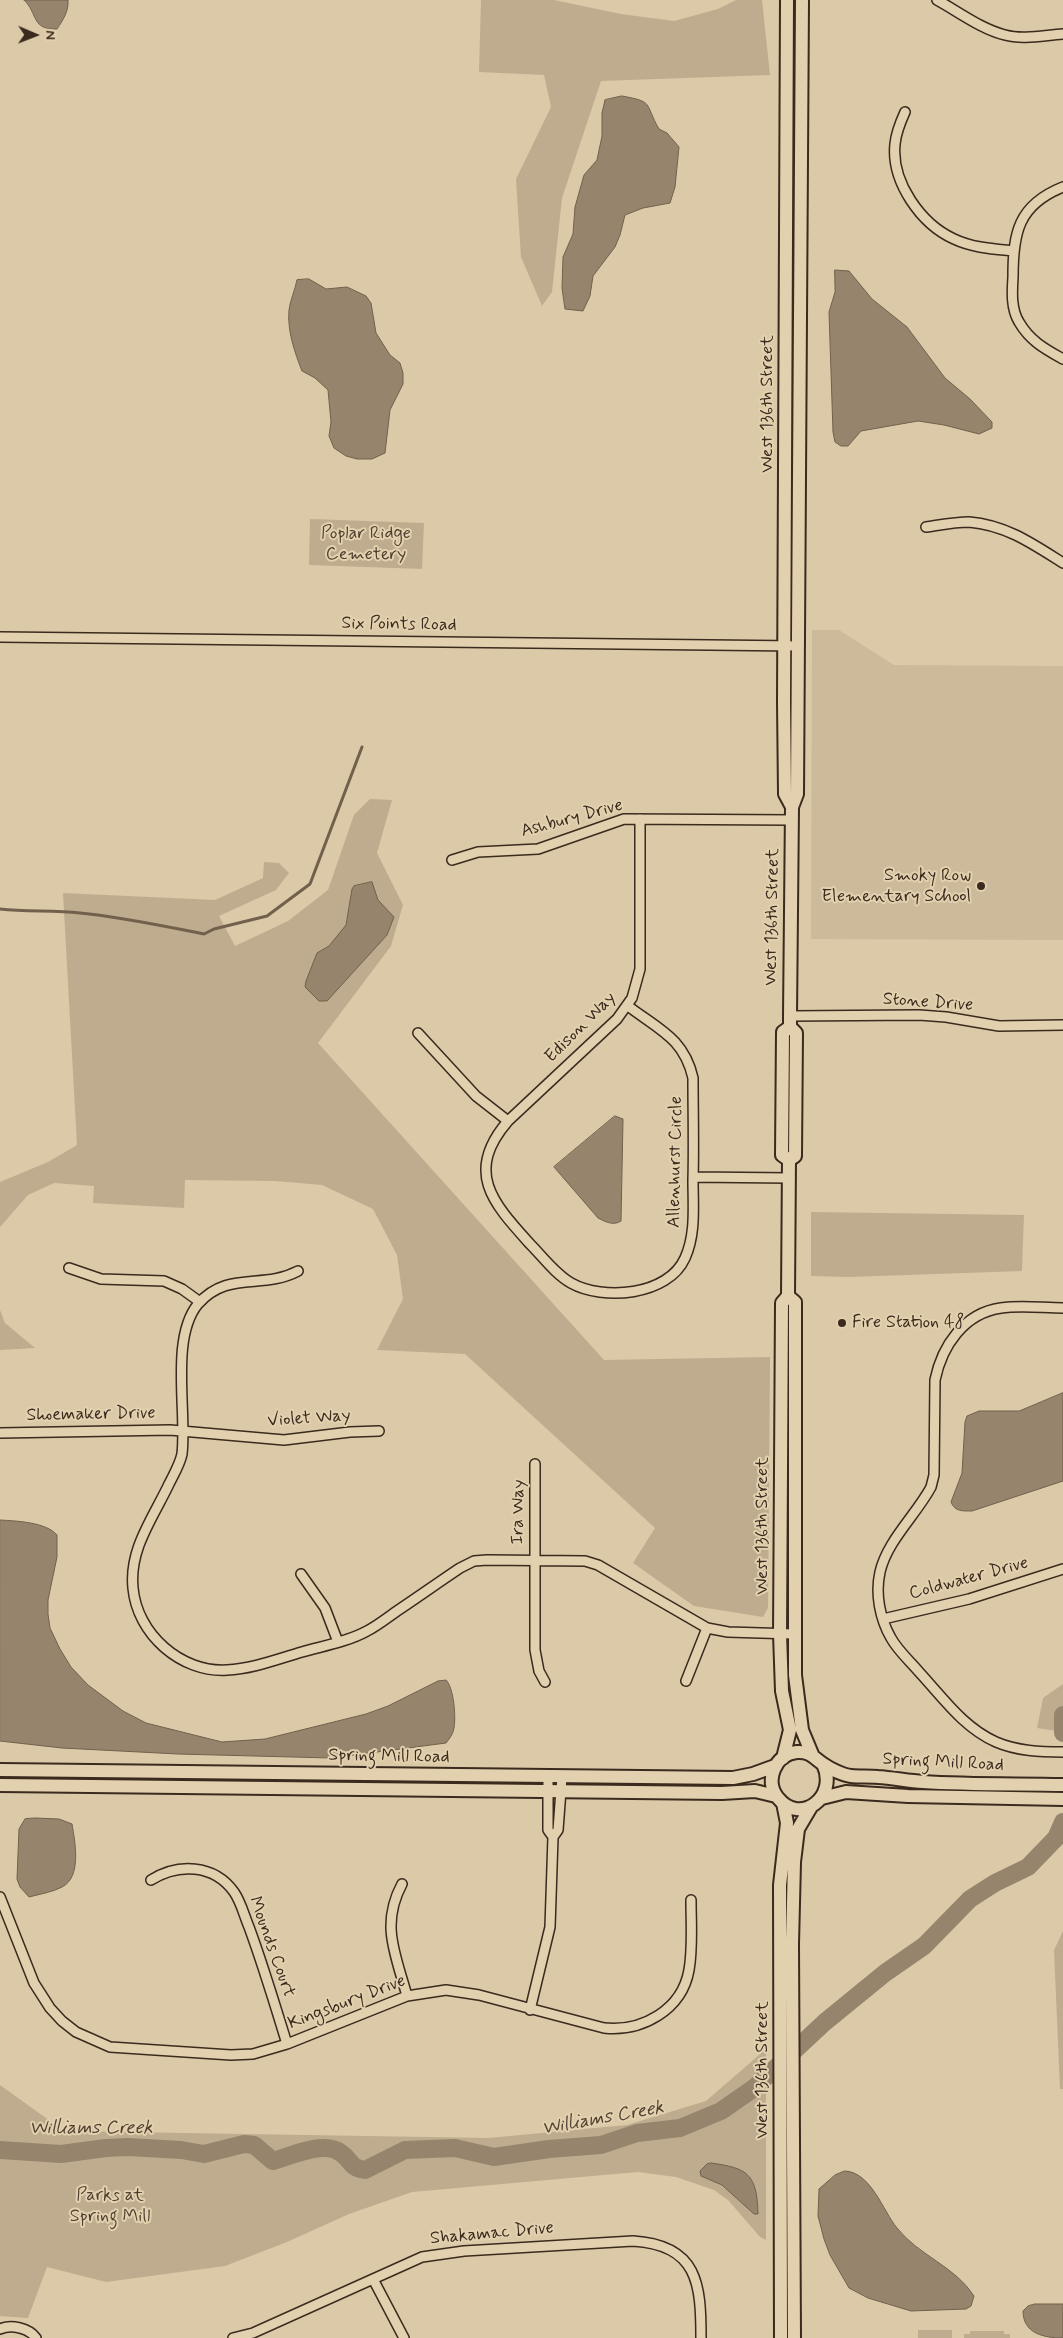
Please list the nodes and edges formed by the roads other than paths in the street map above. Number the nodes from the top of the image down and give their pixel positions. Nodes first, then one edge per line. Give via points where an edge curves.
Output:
1 (787, 0) edge
2 (802, 0) edge
3 (937, 0) edge
4 (1063, 34) edge
5 (905, 112) dead end
6 (1063, 188) edge
7 (1014, 251) junction
8 (1063, 359) edge
9 (926, 527) dead end
10 (1063, 564) edge
11 (0, 636) edge
12 (784, 646) junction
13 (798, 646) junction
14 (792, 814) junction
15 (640, 819) junction
16 (452, 860) dead end
17 (628, 1006) junction
18 (790, 1021) junction
19 (1063, 1025) edge
20 (418, 1033) dead end
21 (508, 1121) junction
22 (693, 1177) junction
23 (789, 1178) junction
24 (69, 1268) dead end
25 (298, 1271) dead end
26 (788, 1296) junction
27 (200, 1302) junction
28 (1063, 1308) edge
29 (182, 1431) junction
30 (379, 1431) dead end
31 (0, 1433) edge
32 (535, 1464) dead end
33 (534, 1560) junction
34 (1063, 1568) edge
35 (301, 1574) dead end
36 (883, 1620) junction
37 (707, 1628) junction
38 (780, 1634) junction
39 (794, 1634) junction
40 (338, 1642) junction
41 (686, 1681) dead end
42 (545, 1682) dead end
43 (1061, 1752) edge
44 (812, 1754) junction
45 (779, 1762) junction
46 (823, 1764) junction
47 (0, 1770) edge
48 (548, 1777) junction
49 (562, 1777) junction
50 (0, 1785) edge
51 (1060, 1785) edge
52 (548, 1791) junction
53 (562, 1791) junction
54 (822, 1798) junction
55 (779, 1799) junction
56 (1059, 1799) edge
57 (810, 1807) junction
58 (554, 1837) junction
59 (151, 1880) dead end
60 (402, 1884) dead end
61 (0, 1897) edge
62 (691, 1900) dead end
63 (407, 1996) junction
64 (530, 2010) junction
65 (287, 2044) junction
66 (372, 2279) junction
67 (0, 2329) edge
68 (36, 2338) edge
69 (233, 2338) edge
70 (404, 2338) edge
71 (701, 2338) edge
72 (781, 2338) edge
73 (794, 2338) edge

1 - 12 street, West 136th Street
2 - 13 street, West 136th Street
3 - 4 street via 968,19 1006,36
5 - 7 street via 896,138 896,165 914,206 933,226 953,239 982,248
6 - 7 street via 1031,206 1018,227
7 - 8 street via 1012,291 1018,320 1032,340
9 - 10 street via 967,522 991,525 1026,538
11 - 12 street, Six Points Road
12 - 13 street, Six Points Road
12 - 14 street, West 136th Street via 785,794
13 - 14 street, West 136th Street via 797,794
14 - 15 street, Ashbury Drive
14 - 18 street, West 136th Street
15 - 16 street, Ashbury Drive via 612,822 538,849 478,852
15 - 17 street, Edison Way via 640,969 638,984
17 - 21 street, Edison Way
17 - 22 street, Allenhurst Circle via 675,1040 690,1064 693,1078
18 - 19 street, Stone Drive via 918,1015 999,1026
18 - 23 street, West 136th Street via 796,1033 795,1156 789,1160
20 - 21 street via 476,1096
21 - 22 street, Allenhurst Circle via 490,1148 486,1166 493,1200 560,1276 585,1289 635,1292 654,1286 675,1273 690,1244
22 - 23 street
23 - 26 street, West 136th Street
24 - 27 street via 101,1279 164,1281
25 - 27 street via 272,1281 230,1283
26 - 38 street, West 136th Street via 782,1302
26 - 39 street, West 136th Street via 796,1302
27 - 29 street via 189,1319 183,1338
28 - 36 street via 1000,1308 968,1322 956,1332 945,1349 935,1380 934,1475 925,1498 898,1537 880,1571 879,1602
29 - 30 street, Violet Way via 284,1440
29 - 31 street, Shoemaker Drive
29 - 40 street via 180,1462 138,1543 134,1558 136,1606 148,1629 164,1647 182,1660 215,1670 250,1667
32 - 33 street, Ira Way
33 - 37 street via 584,1561 598,1565
33 - 40 street via 474,1562 460,1568 367,1631
33 - 42 street, Ira Way via 535,1650
34 - 36 street, Coldwater Drive via 969,1599
35 - 40 street via 324,1608
36 - 43 street via 891,1639 906,1658 971,1727 1009,1747
37 - 38 street
37 - 41 street
38 - 39 street
38 - 45 street, West 136th Street via 782,1691 790,1730
39 - 44 street, West 136th Street via 799,1715
44 - 45 street via 797,1752
44 - 46 street
45 - 49 street, Spring Mill Road via 753,1774 733,1778
45 - 55 street via 772,1781
46 - 51 street, Spring Mill Road via 850,1776 915,1782
46 - 54 street via 828,1781
47 - 48 street, Spring Mill Road
48 - 49 street, Spring Mill Road
48 - 52 street
49 - 53 street
50 - 52 street, Spring Mill Road
52 - 53 street, Spring Mill Road
52 - 58 street via 548,1830
53 - 55 street, Spring Mill Road via 751,1791
53 - 58 street via 558,1830
54 - 56 street, Spring Mill Road via 846,1792
54 - 57 street
55 - 57 street via 796,1809
55 - 72 street, West 136th Street via 787,1823 780,1884
57 - 73 street, West 136th Street via 799,1825 795,1848 792,1944
58 - 64 street via 550,1927
59 - 65 street, Mounds Court via 189,1868 210,1873 229,1886 240,1904 258,1950
60 - 63 street via 393,1901 391,1925 393,1948
61 - 65 street, Kingsbury Drive via 34,1983 55,2014 76,2032 110,2047 231,2055 264,2052
62 - 64 street, Kingsbury Drive via 689,1971 677,1996 656,2017 634,2028 615,2029
63 - 64 street, Kingsbury Drive via 430,1991 460,1992
63 - 65 street, Kingsbury Drive
66 - 69 street, Shakamac Drive via 253,2333
66 - 70 street
66 - 71 street, Shakamac Drive via 422,2257 440,2253 648,2242 679,2255 691,2270 700,2292
67 - 68 street via 10,2326 30,2332

